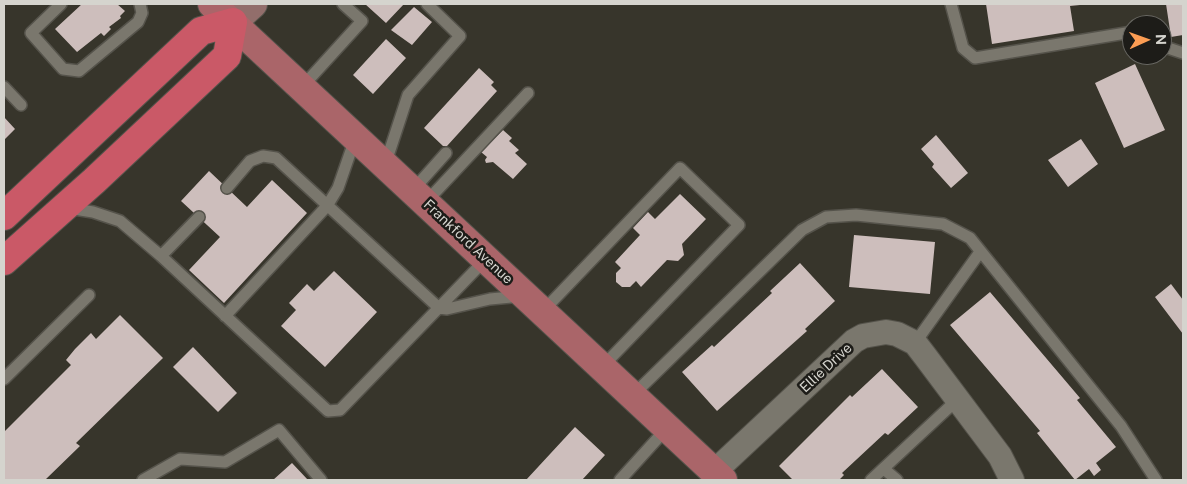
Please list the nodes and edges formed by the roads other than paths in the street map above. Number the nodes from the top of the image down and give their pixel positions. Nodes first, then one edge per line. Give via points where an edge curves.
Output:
1 (61, 4) edge
2 (140, 4) edge
3 (212, 4) edge
4 (253, 4) edge
5 (343, 4) edge
6 (427, 4) edge
7 (951, 4) edge
8 (233, 22) junction
9 (1122, 34) edge
10 (4, 87) edge
11 (302, 88) junction
12 (528, 94) dead end
13 (21, 105) dead end
14 (356, 137) junction
15 (446, 153) dead end
16 (385, 164) junction
17 (227, 188) dead end
18 (419, 196) junction
19 (327, 206) junction
20 (63, 208) junction
21 (4, 216) edge
22 (199, 217) dead end
23 (980, 252) junction
24 (161, 256) junction
25 (486, 259) junction
26 (4, 261) edge
27 (89, 295) dead end
28 (534, 303) junction
29 (439, 308) junction
30 (225, 316) junction
31 (915, 343) junction
32 (602, 367) junction
33 (4, 379) edge
34 (632, 396) junction
35 (958, 399) junction
36 (667, 428) junction
37 (884, 469) junction
38 (718, 476) edge
39 (143, 480) edge
40 (321, 480) edge
41 (620, 480) edge
42 (871, 480) edge
43 (897, 480) edge
44 (1012, 480) edge
45 (1156, 480) edge

1 - 2 lane via 31,33 63,68 79,71 138,22 142,13
3 - 8 main road, Frankford Avenue
4 - 8 main road
5 - 11 lane via 362,21
6 - 16 lane via 460,36 408,95
7 - 9 lane via 963,48 975,58
8 - 11 main road, Frankford Avenue
8 - 20 highway via 227,56
8 - 21 highway via 201,31
10 - 13 lane
11 - 14 main road, Frankford Avenue
12 - 18 lane
14 - 16 main road, Frankford Avenue
14 - 19 lane via 338,188
15 - 18 lane
16 - 18 main road, Frankford Avenue
17 - 19 lane via 250,161 263,156 276,158
18 - 25 main road, Frankford Avenue
19 - 29 lane
19 - 30 lane
20 - 24 lane via 93,212 120,221
20 - 26 highway
22 - 24 lane
23 - 31 lane
23 - 34 lane via 970,238 943,224 856,215 826,217 802,230
23 - 45 lane via 1121,426
24 - 30 lane
25 - 28 main road, Frankford Avenue
25 - 29 lane
27 - 33 lane
28 - 29 lane via 490,298 447,310
28 - 32 main road, Frankford Avenue
28 - 32 lane via 680,168 739,225
29 - 30 lane via 340,410 334,411 328,411
31 - 35 street, Ellie Drive
31 - 38 street, Ellie Drive via 886,332 854,341
32 - 34 main road, Frankford Avenue
34 - 36 main road, Frankford Avenue
35 - 37 lane
35 - 44 street, Ellie Drive via 1000,456
36 - 38 main road, Frankford Avenue
36 - 41 lane
37 - 42 lane
37 - 43 lane
39 - 40 lane via 180,459 225,462 279,430

